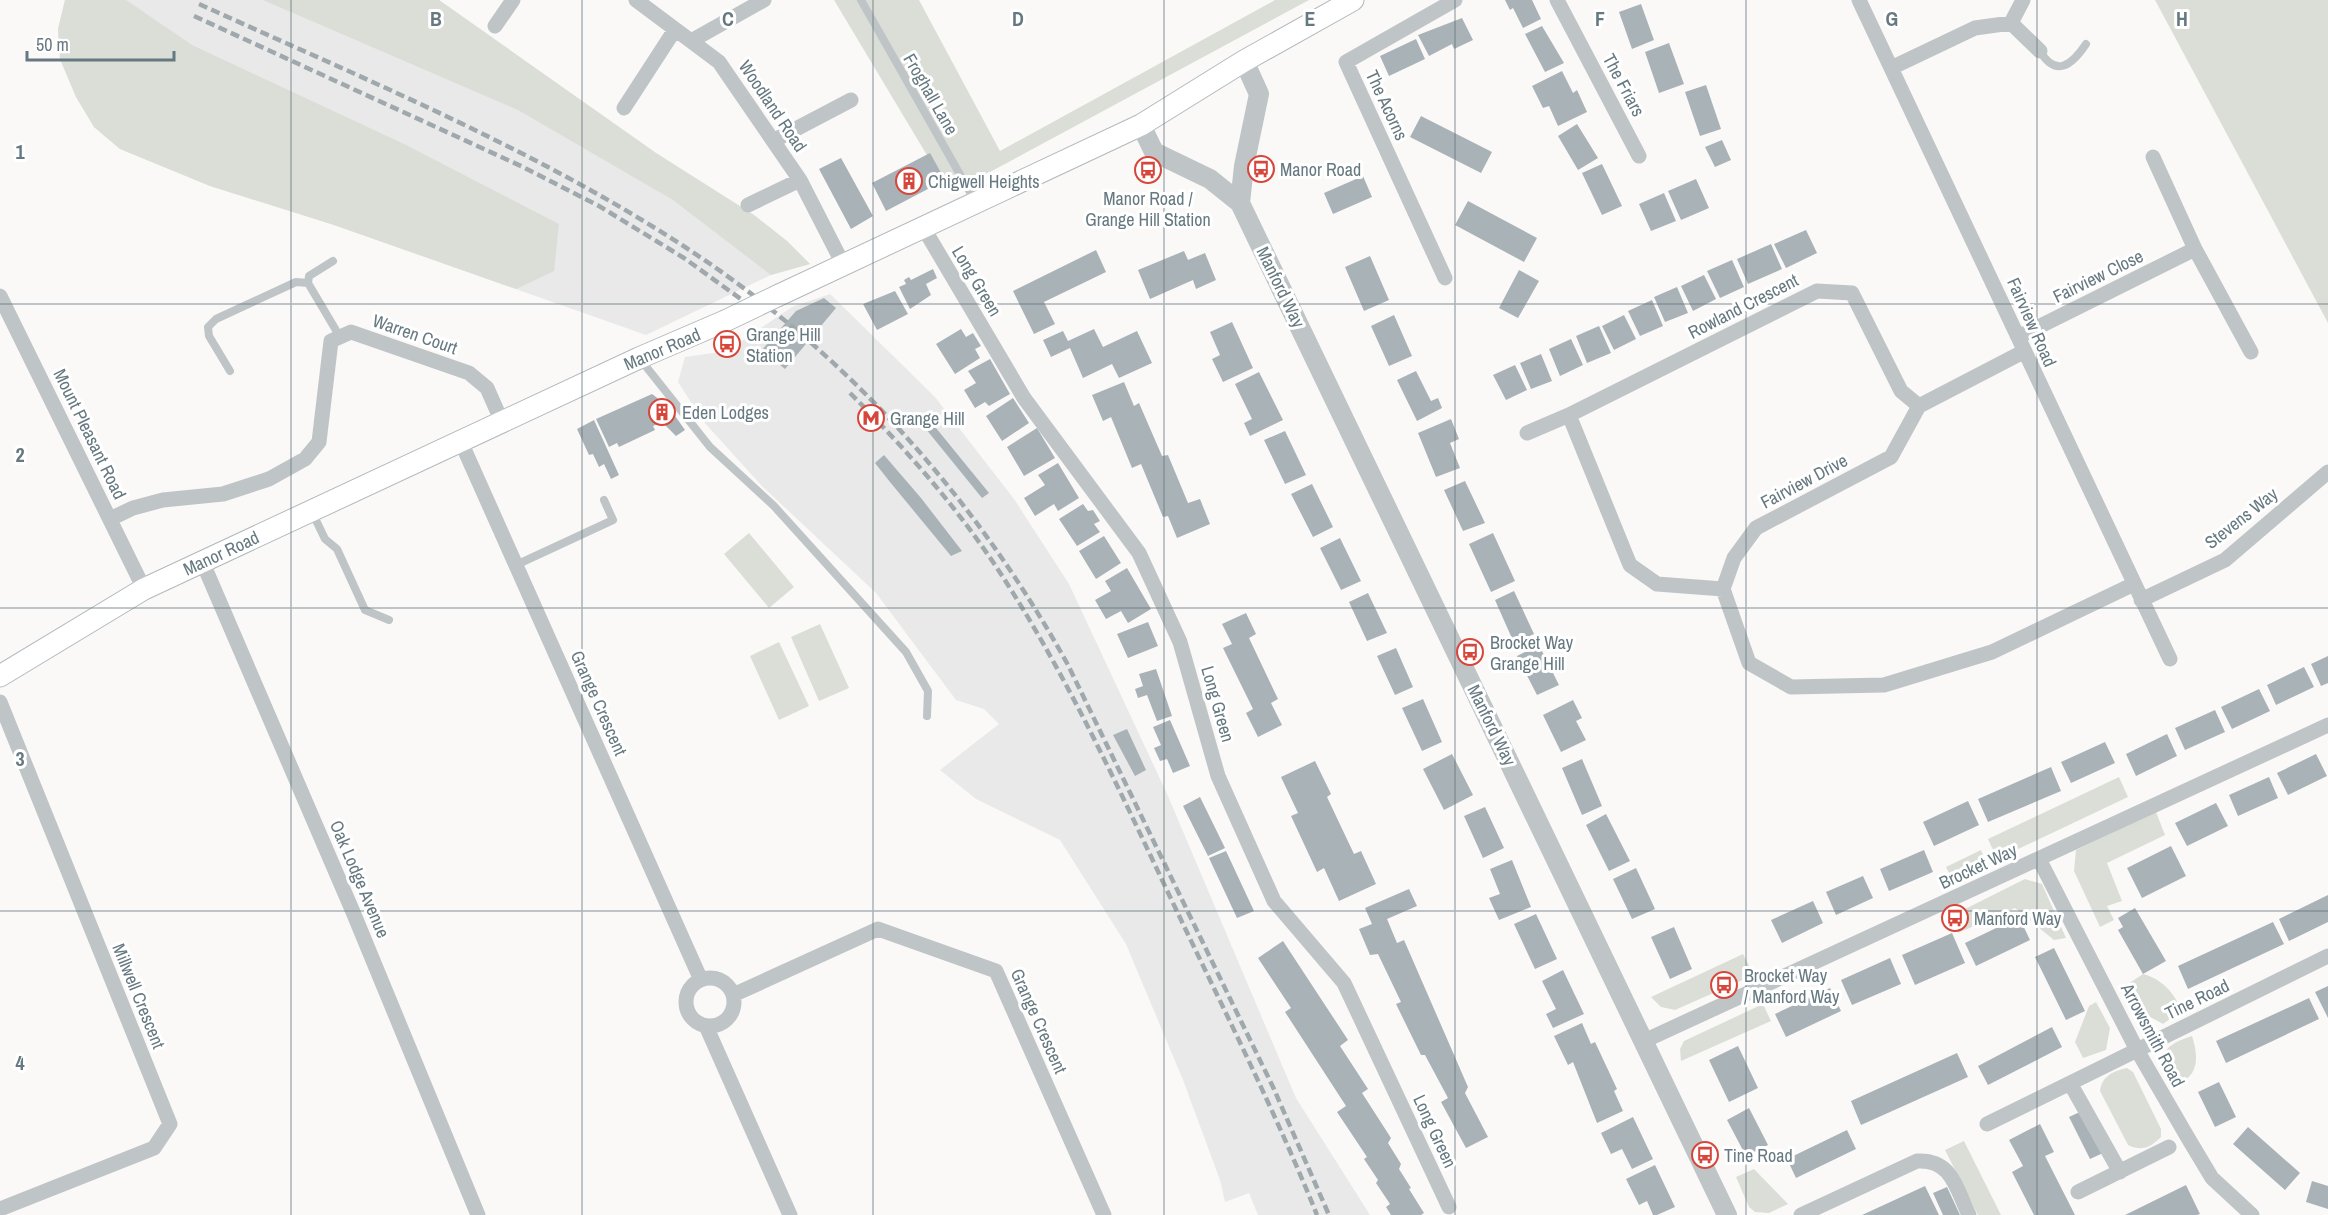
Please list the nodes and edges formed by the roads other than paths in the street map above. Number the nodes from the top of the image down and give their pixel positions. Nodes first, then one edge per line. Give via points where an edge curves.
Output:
1 (513, 0) edge
2 (636, 0) edge
3 (764, 0) edge
4 (861, 0) edge
5 (1353, 0) edge
6 (1455, 0) edge
7 (1557, 0) edge
8 (1859, 0) edge
9 (2023, 0) edge
10 (2011, 23) junction
11 (495, 26) dead end
12 (674, 31) junction
13 (691, 41) junction
14 (2086, 44) dead end
15 (2040, 51) joint
16 (1244, 61) junction
17 (1891, 68) junction
18 (851, 100) dead end
19 (624, 108) dead end
20 (1141, 125) junction
21 (773, 141) junction
22 (1639, 156) dead end
23 (2153, 157) dead end
24 (800, 180) junction
25 (976, 202) junction
26 (1240, 203) junction
27 (748, 205) dead end
28 (923, 227) junction
29 (2195, 249) junction
30 (333, 261) dead end
31 (843, 264) junction
32 (1445, 279) dead end
33 (308, 283) junction
34 (0, 296) edge
35 (340, 337) junction
36 (2018, 337) junction
37 (2023, 352) junction
38 (2251, 352) dead end
39 (639, 358) junction
40 (230, 371) dead end
41 (1919, 406) junction
42 (1569, 415) junction
43 (502, 422) junction
44 (1527, 432) dead end
45 (461, 442) junction
46 (2328, 472) edge
47 (604, 500) dead end
48 (312, 511) junction
49 (110, 519) junction
50 (202, 561) junction
51 (516, 565) junction
52 (2134, 584) junction
53 (144, 590) junction
54 (1723, 590) junction
55 (2141, 600) junction
56 (389, 620) dead end
57 (2170, 659) dead end
58 (0, 676) edge
59 (0, 702) edge
60 (927, 716) dead end
61 (2328, 725) edge
62 (2039, 859) junction
63 (2328, 957) edge
64 (701, 980) junction
65 (733, 995) junction
66 (706, 1026) junction
67 (1644, 1041) junction
68 (2137, 1050) junction
69 (2070, 1083) junction
70 (1987, 1124) dead end
71 (2169, 1147) dead end
72 (2120, 1172) junction
73 (2078, 1192) dead end
74 (1449, 1206) dead end
75 (0, 1209) edge
76 (478, 1215) edge
77 (790, 1215) edge
78 (1104, 1215) edge
79 (1727, 1215) edge
80 (1801, 1215) edge
81 (1969, 1215) edge
82 (2252, 1215) edge

1 - 11 street
2 - 12 street, Woodland Road
3 - 13 street
4 - 25 lane, Froghall Lane
5 - 16 main road, Manor Road
6 - 32 street, The Acorns via 1346,62
7 - 22 street, The Friars
8 - 17 street, Fairview Road
9 - 10 street
10 - 15 street
10 - 17 street via 1975,28
12 - 13 street, Woodland Road
12 - 19 street
13 - 21 street, Woodland Road via 719,62
14 - 15 lane via 2071,64 2060,67 2046,61
16 - 20 main road, Manor Road
16 - 26 street via 1259,94
17 - 36 street, Fairview Road
18 - 21 street
20 - 25 main road, Manor Road
20 - 26 street, Manford Way via 1154,152 1210,179
21 - 24 street, Woodland Road
23 - 29 street
24 - 27 street
24 - 31 street, Woodland Road
25 - 28 main road, Manor Road
26 - 67 street, Manford Way
28 - 31 main road, Manor Road
28 - 74 street, Long Green via 1024,398 1139,553 1180,642 1218,776 1274,901 1344,983
29 - 36 street, Fairview Close
29 - 38 street
30 - 33 lane via 309,276
31 - 39 main road, Manor Road, bridge
33 - 35 lane
33 - 40 lane via 296,282 216,319 208,327 209,336
34 - 49 street, Mount Pleasant Road
35 - 43 street, Warren Court via 351,332 470,373 487,388
35 - 49 street via 332,341 319,442 305,459 269,479 223,494 164,500
36 - 37 street, Fairview Road
37 - 41 street
37 - 52 street, Fairview Road
39 - 43 main road, Manor Road
39 - 60 lane via 710,447 774,506 906,652 928,690
41 - 42 street, Rowland Crescent via 1901,391 1852,293 1817,291
41 - 54 street, Fairview Drive via 1891,457 1756,528 1734,558
42 - 44 street, Rowland Crescent
42 - 54 street via 1630,565 1657,584
43 - 45 main road, Manor Road
45 - 48 main road, Manor Road
45 - 51 street, Grange Crescent
46 - 55 street, Stevens Way via 2224,560
47 - 51 lane via 613,520
48 - 50 main road, Manor Road
48 - 56 lane via 325,539 337,549 365,610
49 - 53 street, Mount Pleasant Road
50 - 53 main road, Manor Road
50 - 76 street, Oak Lodge Avenue
51 - 64 street, Grange Crescent
52 - 54 street via 1992,652 1884,685 1791,687 1749,663
52 - 55 street, Fairview Road
53 - 58 main road, Manor Road
55 - 57 street, Fairview Road
59 - 75 street, Millwell Crescent via 170,1124 154,1148
61 - 62 street, Brocket Way
62 - 67 street, Brocket Way
62 - 68 street, Arrowsmith Road
63 - 68 street, Tine Road
64 - 65 street via 716,979
64 - 66 street via 689,990 686,1005 693,1019
65 - 66 street via 728,1018
65 - 78 street, Grange Crescent via 878,929 996,971
66 - 77 street
67 - 79 street, Manford Way
68 - 69 street, Tine Road
68 - 82 street, Arrowsmith Road via 2212,1178
69 - 70 street, Tine Road
69 - 72 street
71 - 72 street
72 - 73 street
80 - 81 street via 1917,1161 1930,1160 1947,1170

